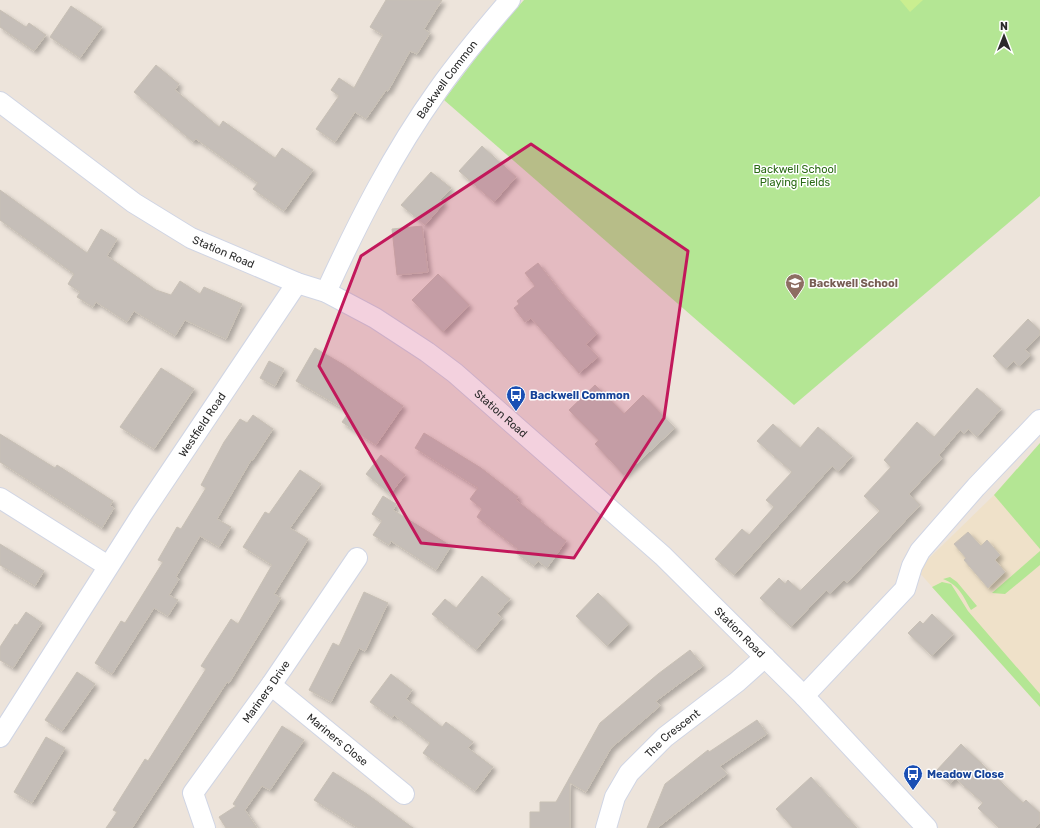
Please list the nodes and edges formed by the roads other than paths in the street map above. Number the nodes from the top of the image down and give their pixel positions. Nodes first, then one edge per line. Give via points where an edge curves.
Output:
1 (510, 0) edge
2 (0, 102) edge
3 (297, 283) junction
4 (326, 292) junction
5 (1040, 420) edge
6 (0, 498) edge
7 (357, 558) dead end
8 (108, 566) junction
9 (765, 657) junction
10 (271, 685) junction
11 (804, 696) junction
12 (0, 737) edge
13 (404, 794) dead end
14 (205, 828) edge
15 (606, 828) edge
16 (927, 828) edge

1 - 4 street, Backwell Common via 438,90 353,232
2 - 3 street, Station Road via 134,203 191,238
3 - 4 street, Station Road
3 - 8 street, Westfield Road
4 - 9 street, Station Road via 375,318 428,352 455,373 663,556
5 - 11 street via 920,551 905,589
6 - 8 street
7 - 10 street, Mariners Drive
8 - 12 street, Westfield Road
9 - 11 street, Station Road
9 - 15 street, The Crescent via 737,682 665,737 629,773 615,797
10 - 13 street, Mariners Close
10 - 14 street, Mariners Drive via 193,793
11 - 16 street, Station Road

